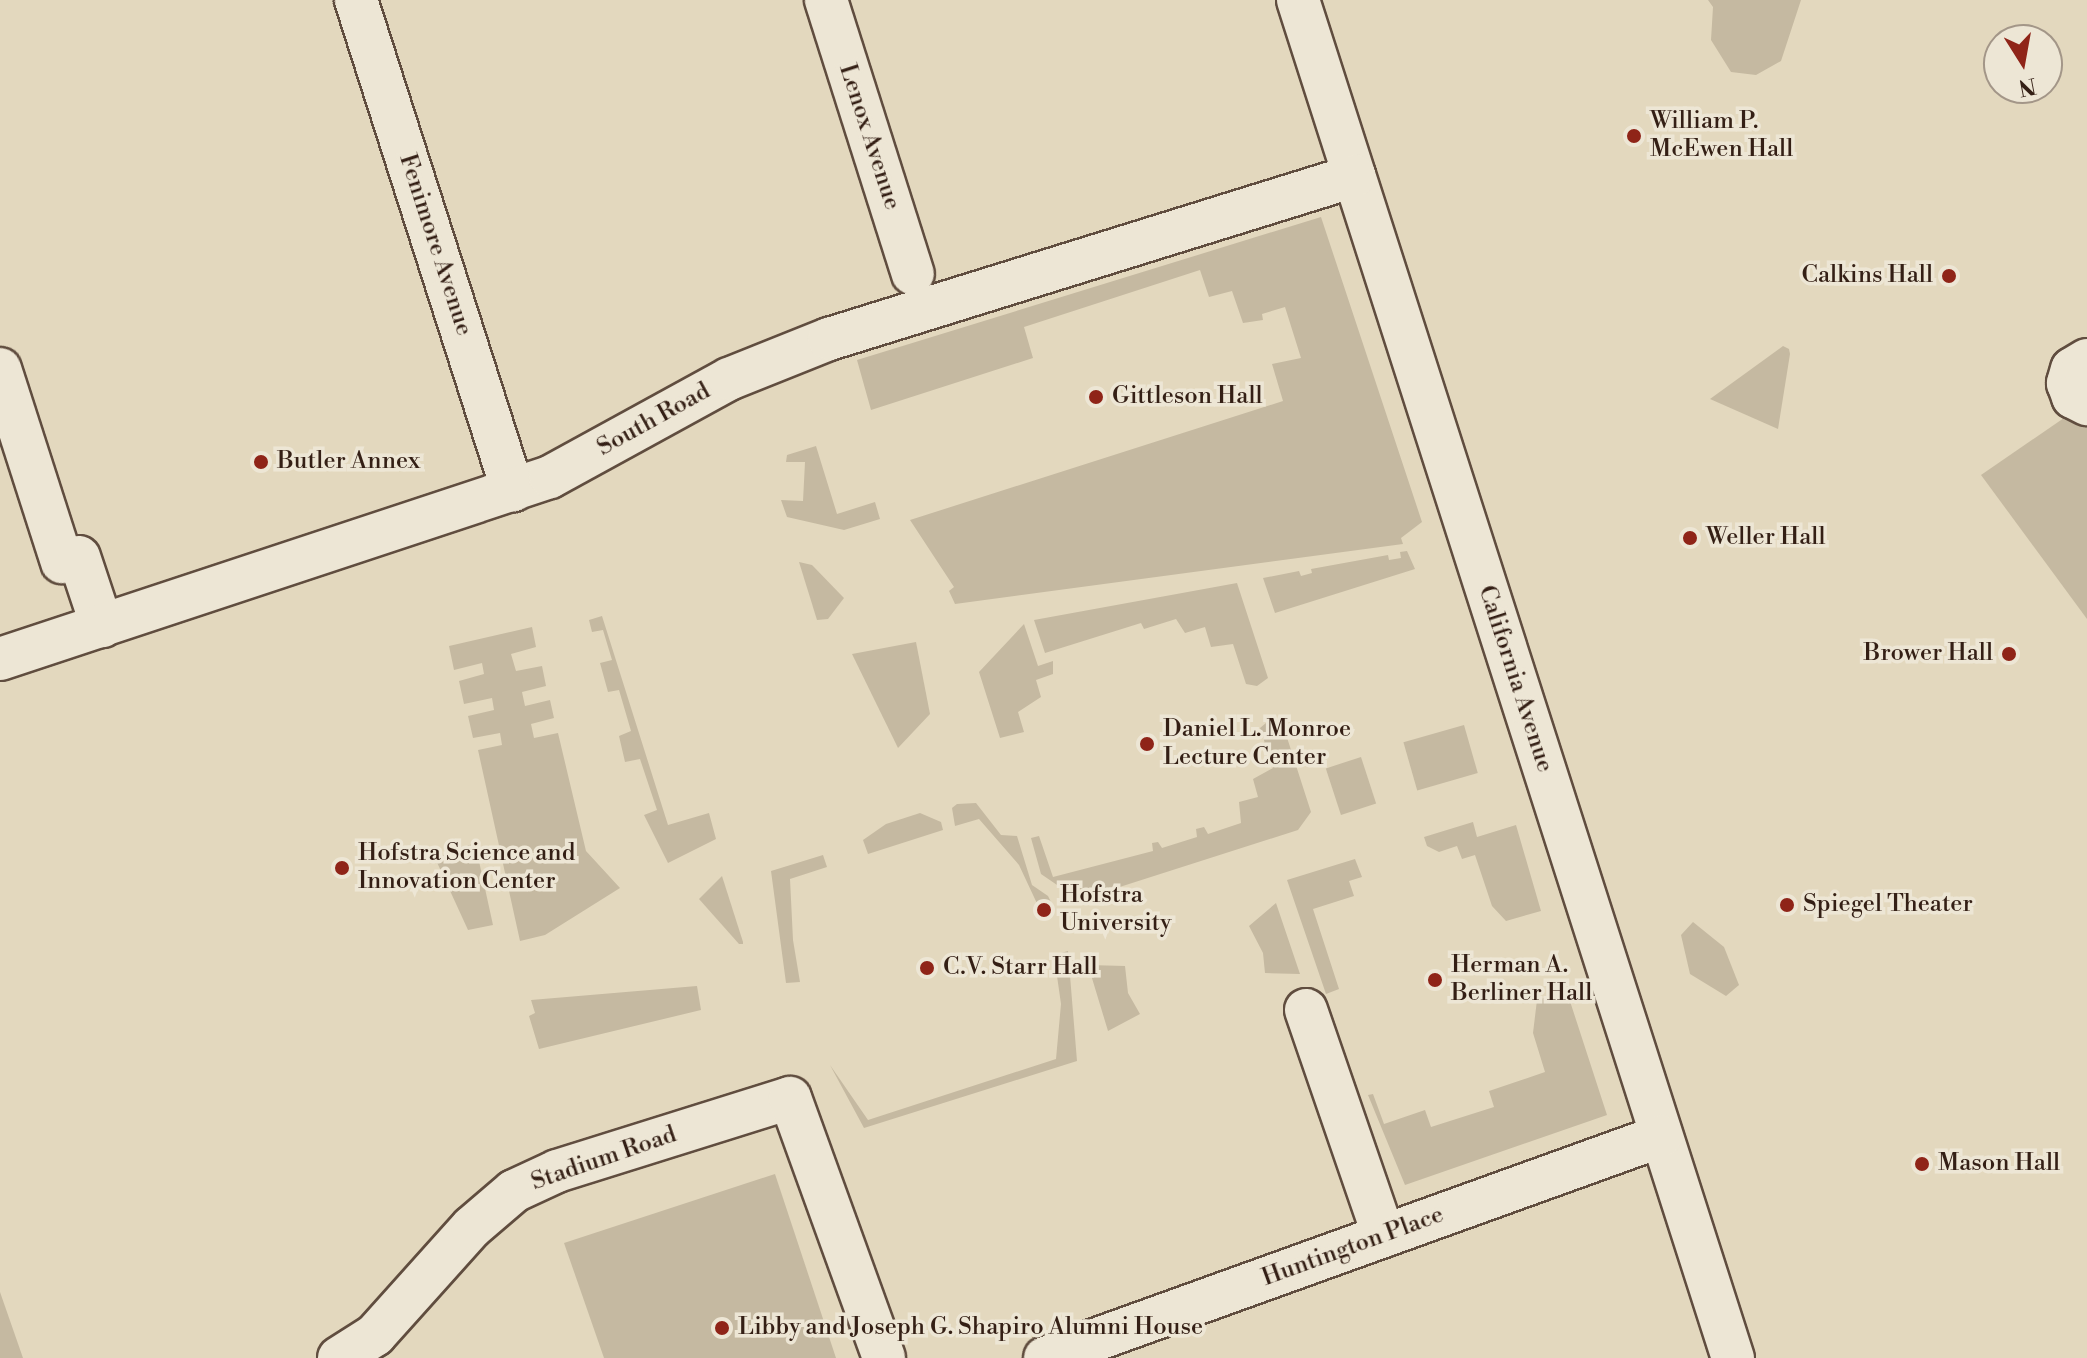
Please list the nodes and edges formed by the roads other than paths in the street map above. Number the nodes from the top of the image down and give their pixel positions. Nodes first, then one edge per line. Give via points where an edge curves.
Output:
1 (356, 0) edge
2 (826, 0) edge
3 (1298, 0) edge
4 (1354, 176) junction
5 (913, 274) dead end
6 (2087, 360) edge
7 (0, 369) edge
8 (2087, 404) edge
9 (513, 491) junction
10 (102, 626) junction
11 (0, 659) edge
12 (1306, 1010) dead end
13 (1661, 1136) junction
14 (1384, 1236) junction
15 (339, 1358) edge
16 (884, 1358) edge
17 (1045, 1358) edge
18 (1733, 1358) edge

1 - 9 street, Fenimore Avenue
2 - 5 street, Lenox Avenue
3 - 4 street, California Avenue
4 - 9 street, South Road via 815,344 747,370 550,477
4 - 13 street, California Avenue
6 - 8 street via 2072,369 2068,383 2073,397
7 - 10 street via 49,522
9 - 10 street, South Road
10 - 11 street, South Road
12 - 14 street
13 - 14 street, Huntington Place
13 - 18 street, California Avenue
14 - 17 street, Huntington Place
15 - 16 street, Stadium Road via 375,1335 472,1227 514,1191 557,1171 790,1098

